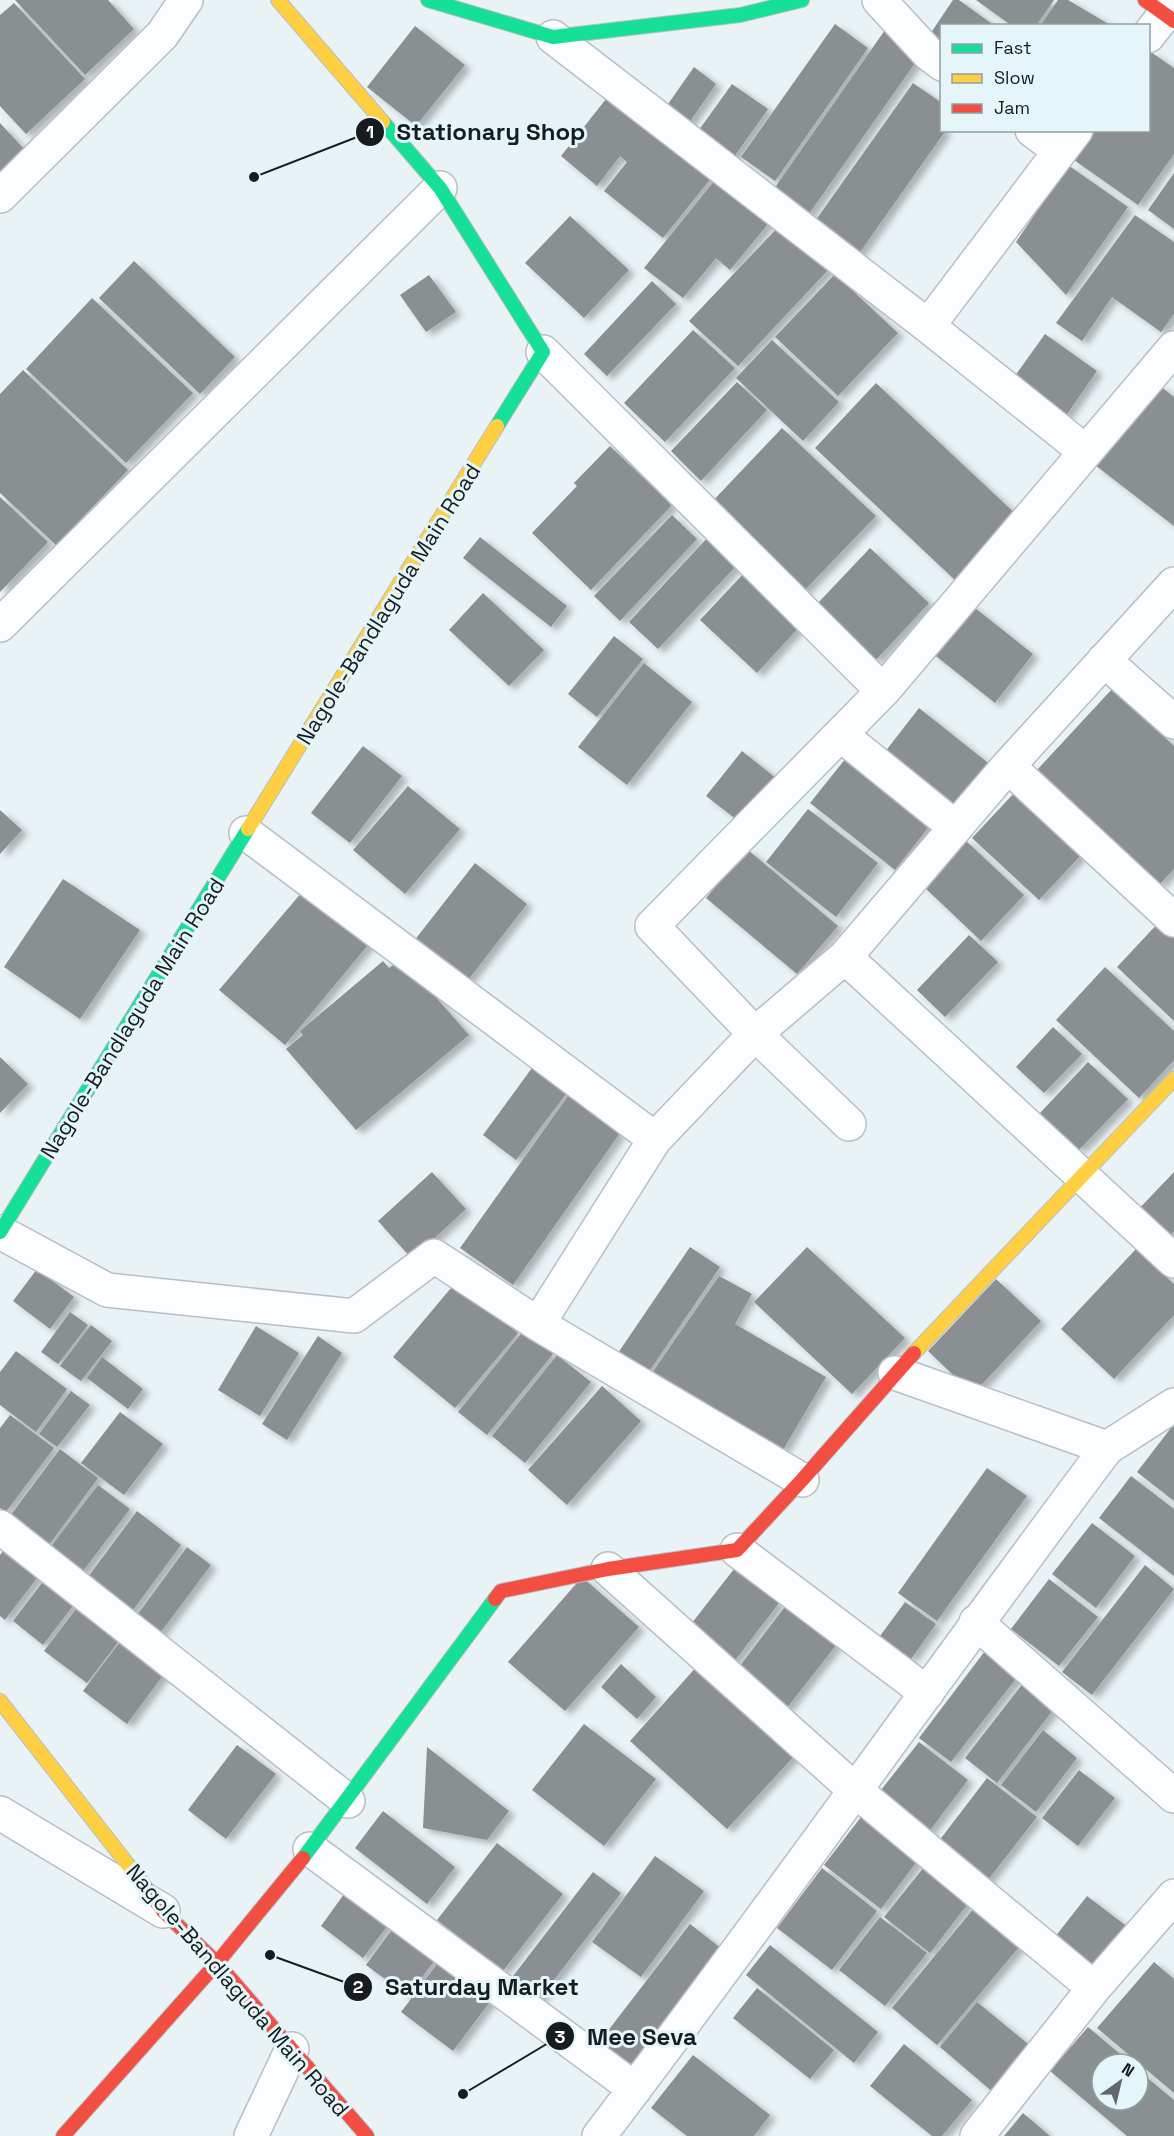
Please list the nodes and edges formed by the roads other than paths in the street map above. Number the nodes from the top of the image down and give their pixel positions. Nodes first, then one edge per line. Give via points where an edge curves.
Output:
1 (186, 0) edge
2 (278, 0) edge
3 (428, 0) edge
4 (802, 0) edge
5 (879, 0) edge
6 (553, 37) junction
7 (940, 62) edge
8 (1039, 132) edge
9 (1068, 141) edge
10 (440, 188) junction
11 (0, 196) edge
12 (928, 326) junction
13 (543, 352) junction
14 (1168, 367) edge
15 (1086, 452) junction
16 (1174, 584) edge
17 (0, 625) edge
18 (1104, 660) junction
19 (882, 691) junction
20 (1174, 722) edge
21 (841, 735) junction
22 (1008, 766) junction
23 (955, 827) junction
24 (246, 833) junction
25 (1174, 920) edge
26 (845, 957) junction
27 (755, 1034) junction
28 (1174, 1079) edge
29 (849, 1124) dead end
30 (655, 1139) junction
31 (1083, 1177) junction
32 (0, 1232) edge
33 (1174, 1261) edge
34 (538, 1324) junction
35 (895, 1373) junction
36 (1174, 1405) edge
37 (1107, 1448) junction
38 (802, 1480) junction
39 (0, 1527) edge
40 (737, 1550) junction
41 (608, 1569) junction
42 (976, 1622) junction
43 (927, 1693) junction
44 (0, 1701) edge
45 (856, 1791) junction
46 (1174, 1796) edge
47 (348, 1801) junction
48 (0, 1813) edge
49 (310, 1849) junction
50 (1174, 1896) edge
51 (164, 1912) junction
52 (217, 1963) junction
53 (1094, 1988) junction
54 (292, 2049) junction
55 (635, 2089) junction
56 (63, 2136) edge
57 (251, 2136) edge
58 (367, 2136) edge
59 (599, 2136) edge
60 (977, 2136) edge

1 - 11 street via 162,35
2 - 10 street
3 - 6 street
4 - 6 street via 740,15
5 - 7 street
6 - 12 street
8 - 9 street
9 - 12 street
10 - 13 street
10 - 17 street
12 - 15 street
13 - 19 street
13 - 24 street, Nagole-Bandlaguda Main Road
14 - 15 street
15 - 19 street
16 - 18 street
18 - 20 street
18 - 22 street
19 - 21 street
21 - 23 street
21 - 27 street via 652,926
22 - 23 street
22 - 25 street
23 - 26 street
24 - 30 street
24 - 32 street, Nagole-Bandlaguda Main Road
26 - 27 street
26 - 31 street
27 - 29 street
27 - 30 street
28 - 31 street
30 - 34 street
31 - 33 street
31 - 35 street
32 - 34 street via 107,1290 354,1316 434,1256
34 - 38 street
35 - 37 street
35 - 38 street
36 - 37 street
37 - 42 street
38 - 40 street
39 - 47 street
40 - 41 street
40 - 43 street
41 - 45 street
41 - 47 street via 501,1591
42 - 43 street
42 - 46 street
43 - 45 street
44 - 51 street, Nagole-Bandlaguda Main Road
45 - 53 street
45 - 55 street
47 - 49 street
48 - 51 street
49 - 52 street
49 - 55 street
50 - 53 street
51 - 52 street, Nagole-Bandlaguda Main Road
52 - 54 street, Nagole-Bandlaguda Main Road
52 - 56 street
53 - 60 street
54 - 57 street
54 - 58 street, Nagole-Bandlaguda Main Road
55 - 59 street

